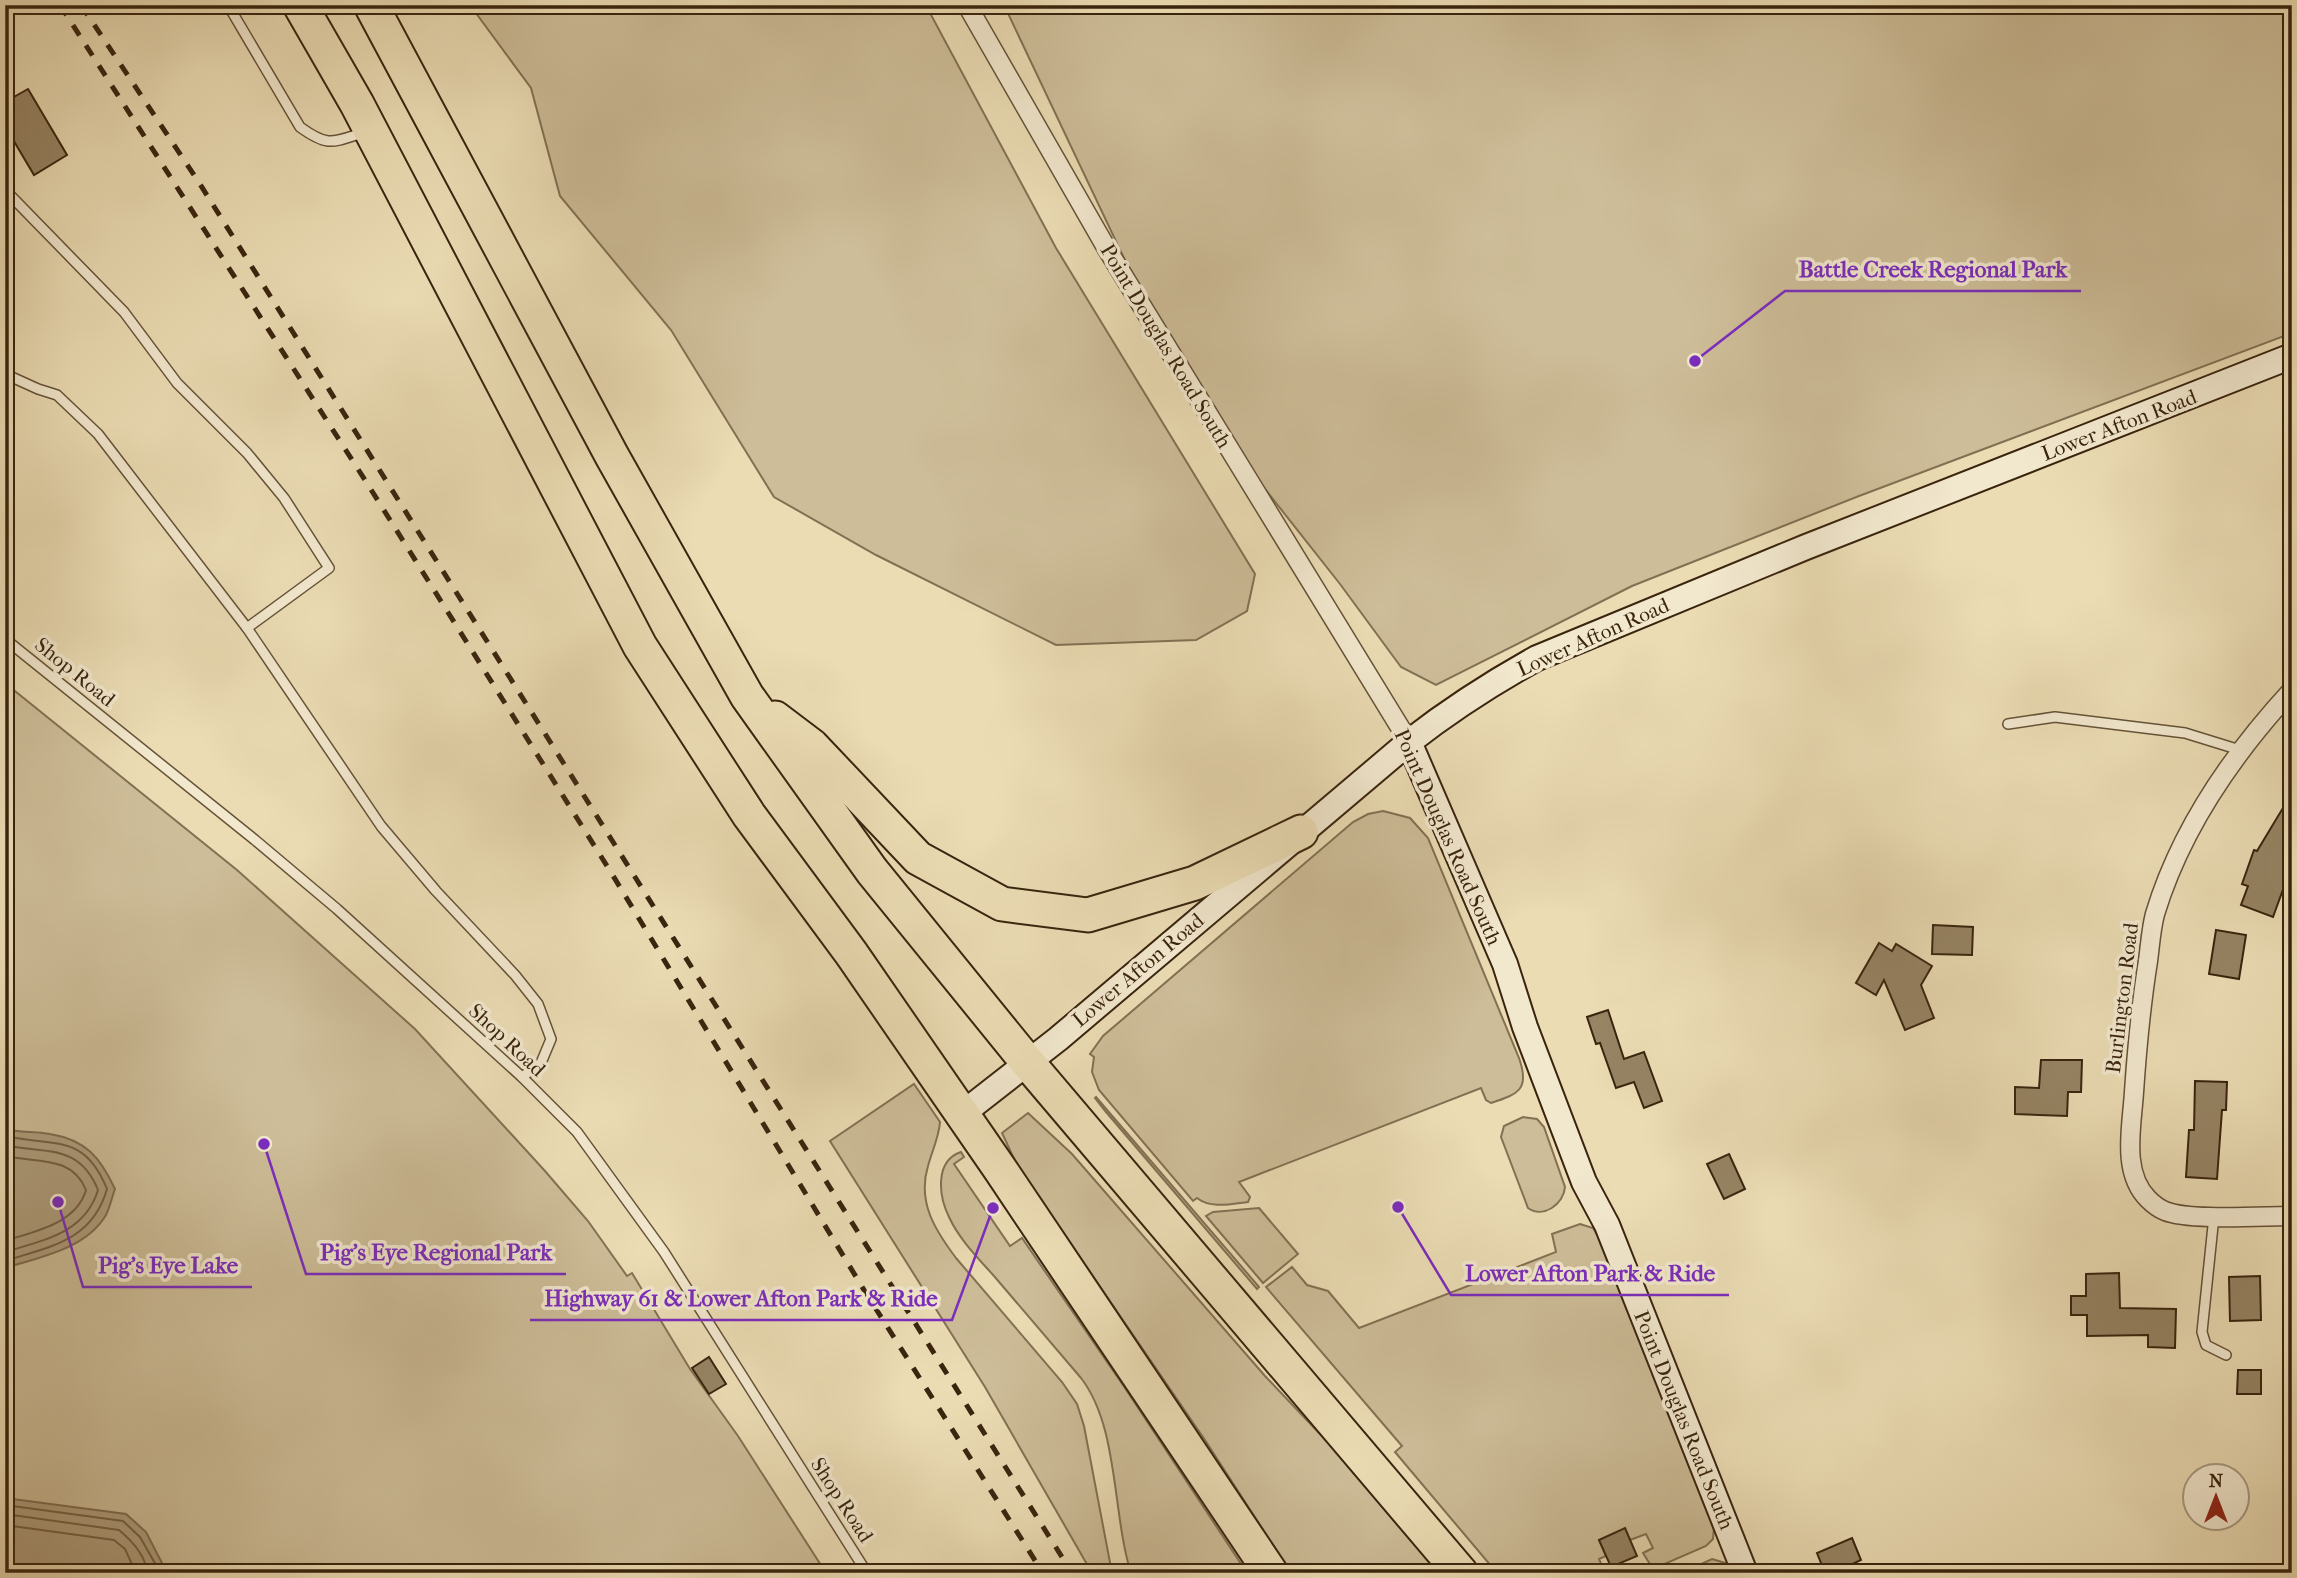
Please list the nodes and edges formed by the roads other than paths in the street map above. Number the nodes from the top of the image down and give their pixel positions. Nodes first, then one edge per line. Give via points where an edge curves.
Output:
1 (228, 5) edge
2 (300, 5) edge
3 (370, 5) edge
4 (967, 5) edge
5 (370, 130) junction
6 (5, 190) edge
7 (2292, 356) edge
8 (5, 374) edge
9 (247, 628) junction
10 (5, 639) edge
11 (2292, 690) edge
12 (747, 696) junction
13 (2008, 724) dead end
14 (1409, 742) junction
15 (2240, 750) junction
16 (1301, 832) junction
17 (1028, 1063) junction
18 (522, 1077) junction
19 (962, 1114) junction
20 (2214, 1216) junction
21 (2292, 1216) edge
22 (2227, 1355) dead end
23 (867, 1573) edge
24 (1271, 1573) edge
25 (1461, 1573) edge
26 (1745, 1573) edge

1 - 5 lane via 300,127 318,141 336,141
2 - 5 highway
3 - 12 highway via 612,456
4 - 14 street, Point Douglas Road South via 1107,249
5 - 19 highway via 640,646 748,815
6 - 9 lane via 124,312 177,383 247,453 284,498 329,568
7 - 14 main road, Lower Afton Road via 1537,658 1483,689
8 - 9 lane via 57,395 98,434
9 - 18 lane via 381,826 538,1004 551,1039 541,1063
10 - 18 lane, Shop Road via 265,849
11 - 15 street, Burlington Road
12 - 16 highway via 812,746 918,858 1002,904 1088,915 1195,883
12 - 17 highway via 872,871
13 - 15 lane via 2054,717 2185,733
14 - 16 main road, Lower Afton Road
14 - 26 main road, Point Douglas Road South via 1505,964 1584,1182 1607,1225
15 - 20 street, Burlington Road via 2197,816 2155,915 2139,1029 2130,1157 2147,1199 2165,1211
16 - 17 main road, Lower Afton Road
17 - 19 main road, Lower Afton Road
17 - 25 highway
18 - 23 lane, Shop Road via 578,1132 664,1252
19 - 24 highway
20 - 21 street, Burlington Road
20 - 22 lane via 2202,1332 2206,1345

